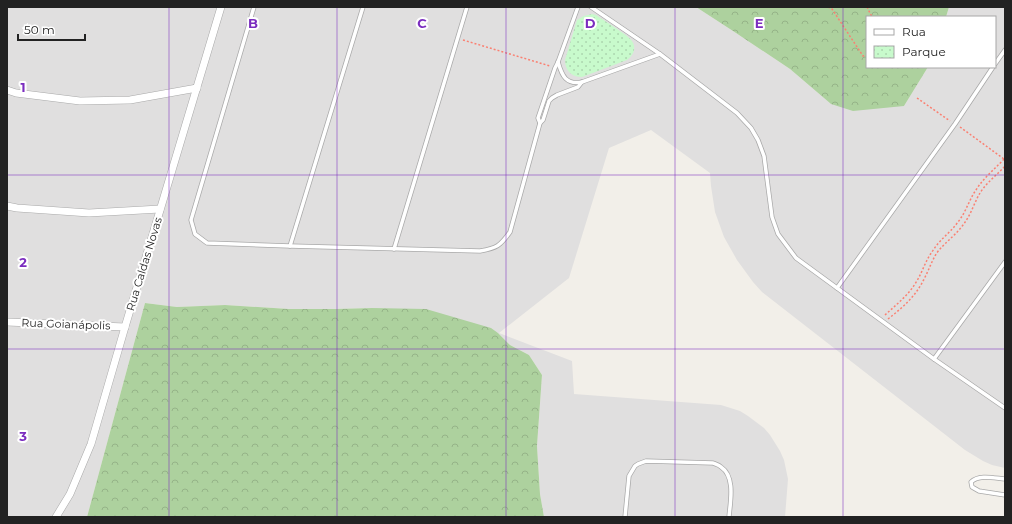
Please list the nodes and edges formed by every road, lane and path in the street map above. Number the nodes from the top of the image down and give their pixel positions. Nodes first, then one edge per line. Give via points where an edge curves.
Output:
1 (221, 7) edge
2 (254, 7) edge
3 (363, 7) edge
4 (467, 7) edge
5 (578, 7) edge
6 (591, 7) edge
7 (828, 7) edge
8 (867, 7) edge
9 (872, 16) edge
10 (458, 38) junction
11 (1005, 50) edge
12 (660, 54) junction
13 (866, 55) edge
14 (558, 62) junction
15 (996, 63) edge
16 (555, 68) junction
17 (992, 68) edge
18 (582, 82) junction
19 (197, 88) junction
20 (7, 90) edge
21 (917, 98) dead end
22 (540, 123) junction
23 (954, 124) junction
24 (1005, 159) edge
25 (1005, 166) edge
26 (7, 206) edge
27 (160, 209) junction
28 (290, 246) junction
29 (394, 249) junction
30 (1005, 262) edge
31 (836, 288) junction
32 (879, 319) junction
33 (883, 322) junction
34 (7, 324) edge
35 (125, 327) junction
36 (934, 359) junction
37 (1005, 408) edge
38 (1005, 479) edge
39 (1005, 495) edge
40 (56, 517) edge
41 (625, 517) edge
42 (728, 517) edge

1 - 19 street, Rua Caldas Novas
2 - 28 lane via 191,220 195,234 207,243
3 - 28 lane
4 - 10 lane
5 - 14 lane
6 - 12 lane
7 - 13 path via 832,9 863,56
8 - 9 path
10 - 16 path
10 - 29 lane
11 - 15 lane
12 - 18 lane
12 - 31 lane via 737,113 751,128 764,156 772,217 778,234 796,258
14 - 16 lane
14 - 18 lane via 561,72 568,81
16 - 22 lane via 538,118
17 - 23 lane
18 - 22 lane via 578,87 552,98
19 - 20 street via 130,100 80,101
19 - 27 street, Rua Caldas Novas
21 - 23 path
22 - 29 lane via 510,232 502,243 480,251
23 - 24 path
23 - 31 lane
24 - 32 path via 975,191 960,221 941,239 909,292
25 - 33 path via 984,187 969,216 940,249 914,296
26 - 27 street via 88,213
27 - 35 street, Rua Caldas Novas
28 - 29 lane
30 - 36 lane
31 - 32 lane
32 - 33 lane
33 - 36 lane
34 - 35 street, Rua Goianápolis
35 - 40 street, Rua Caldas Novas via 91,444 70,494
36 - 37 lane
38 - 39 lane via 980,477 971,482 972,487 979,491
41 - 42 lane via 629,476 635,466 646,461 712,463 722,467 731,485

